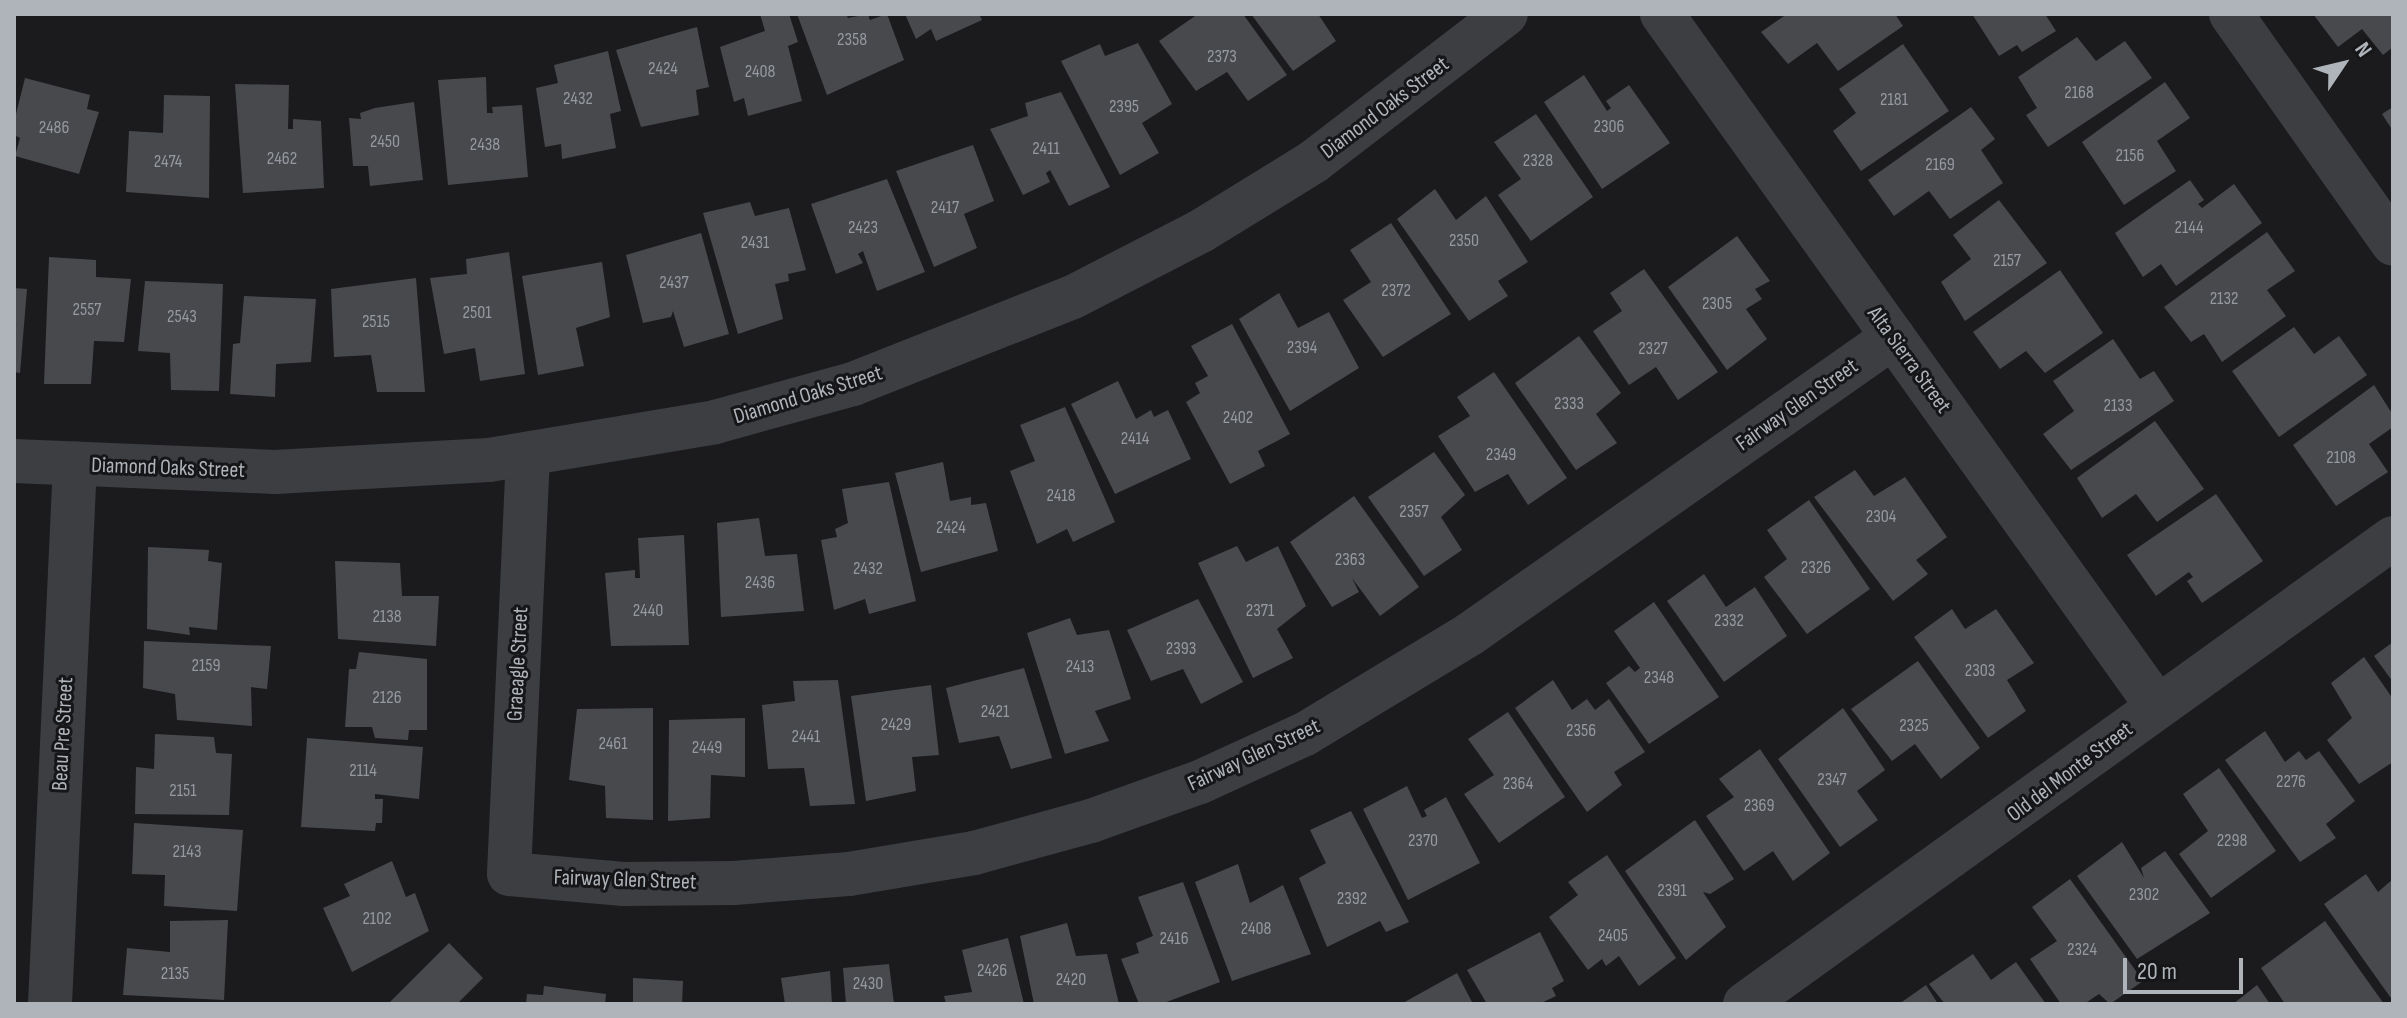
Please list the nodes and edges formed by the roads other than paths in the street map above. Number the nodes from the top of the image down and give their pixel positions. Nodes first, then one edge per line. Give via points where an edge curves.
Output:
1 (1506, 14) edge
2 (1662, 14) edge
3 (2231, 14) edge
4 (2393, 244) edge
5 (1893, 337) junction
6 (528, 455) junction
7 (14, 461) edge
8 (75, 464) junction
9 (2393, 538) edge
10 (2157, 706) junction
11 (509, 874) joint
12 (50, 1004) edge
13 (1745, 1004) edge

1 - 6 street, Diamond Oaks Street via 1313,162 1201,231 1073,297 853,384 715,422
2 - 5 street, Alta Sierra Street
3 - 4 street
5 - 10 street, Alta Sierra Street
5 - 11 street, Fairway Glen Street via 1406,677 1305,734 1200,782 1091,821 989,849 849,874 624,884
6 - 8 street, Diamond Oaks Street via 391,469 275,472
6 - 11 street, Graeagle Street
7 - 8 street, Diamond Oaks Street
8 - 12 street, Beau Pre Street
9 - 10 street, Old del Monte Street
10 - 13 street, Old del Monte Street via 1965,851

